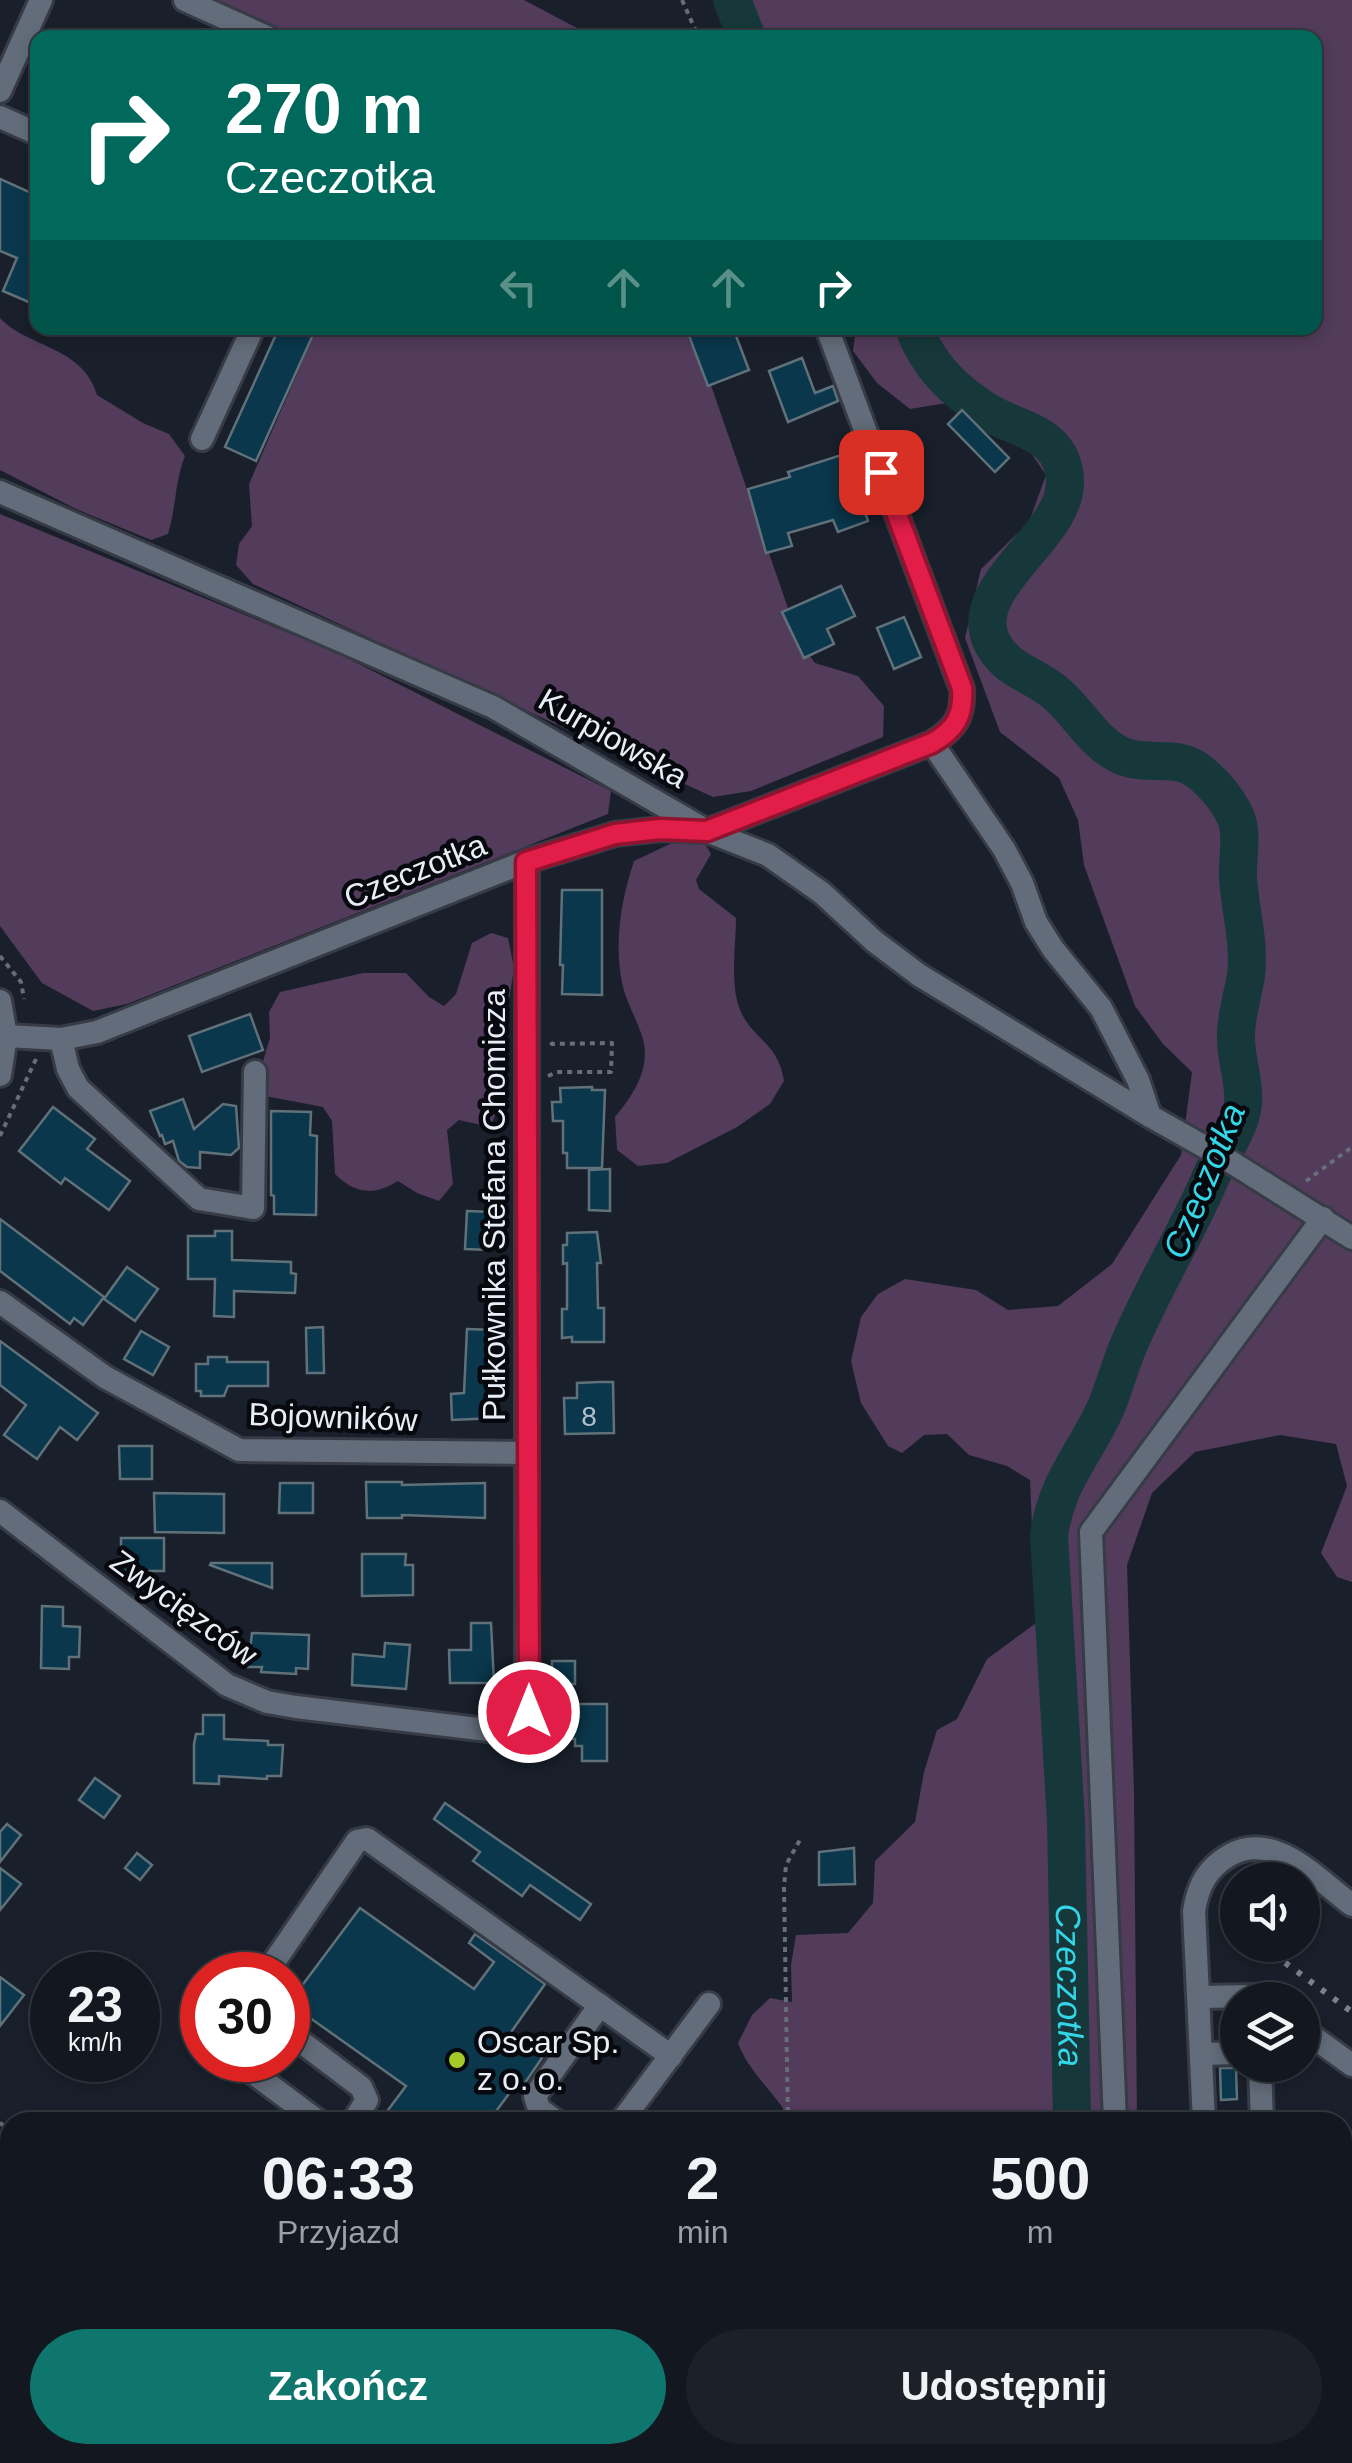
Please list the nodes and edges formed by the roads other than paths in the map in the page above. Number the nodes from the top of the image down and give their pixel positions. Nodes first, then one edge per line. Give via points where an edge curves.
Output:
1 (41, 0) edge
2 (184, 0) edge
3 (251, 30) edge
4 (0, 91) edge
5 (0, 117) edge
6 (30, 130) edge
7 (250, 335) edge
8 (831, 335) edge
9 (202, 439) dead end
10 (0, 492) edge
11 (932, 743) junction
12 (707, 831) junction
13 (526, 862) junction
14 (0, 1002) edge
15 (6, 1036) junction
16 (60, 1039) junction
17 (255, 1072) dead end
18 (0, 1075) edge
19 (1150, 1116) junction
20 (1323, 1218) junction
21 (1352, 1238) edge
22 (0, 1302) edge
23 (526, 1452) junction
24 (0, 1511) edge
25 (533, 1733) joint
26 (1352, 1905) edge
27 (281, 1952) edge
28 (1200, 1997) junction
29 (1220, 1998) edge
30 (709, 2004) dead end
31 (600, 2005) junction
32 (1320, 2042) edge
33 (310, 2048) edge
34 (1220, 2053) edge
35 (1201, 2054) junction
36 (671, 2056) junction
37 (1352, 2065) edge
38 (265, 2082) edge
39 (1261, 2082) edge
40 (306, 2112) edge
41 (359, 2112) edge
42 (543, 2112) edge
43 (629, 2112) edge
44 (1115, 2112) edge
45 (1204, 2112) edge
46 (1262, 2112) edge

1 - 4 street
2 - 3 street
5 - 6 street
7 - 9 street
8 - 11 street, Czeczotka via 962,688 952,731
10 - 12 street, Kurpiowska via 493,707
11 - 12 street, Czeczotka
11 - 19 street via 1004,849 1053,949 1102,1008
12 - 13 street, Czeczotka via 615,834
12 - 19 street, Kurpiowska via 768,854 919,975
13 - 16 street, Czeczotka via 97,1032
13 - 23 street, Pułkownika Stefana Chomicza
14 - 15 street
15 - 16 street, Czeczotka
15 - 18 street
16 - 17 street via 78,1088 200,1198 253,1208
19 - 20 street, Kurpiowska
20 - 21 street, Kurpiowska
20 - 44 street via 1091,1532
22 - 23 street, Bojowników via 104,1377 240,1450
23 - 25 street, Pułkownika Stefana Chomicza
24 - 25 street, Zwycięzców via 238,1691 315,1710
26 - 28 street via 1276,1850 1249,1847 1223,1858 1204,1878 1194,1912
27 - 31 street via 357,1841 367,1840
28 - 29 street
28 - 35 street
30 - 36 street
31 - 36 street
31 - 42 street via 535,2096
32 - 37 street
33 - 41 street via 360,2086 366,2100
34 - 35 street
35 - 45 street
36 - 43 street
38 - 40 street
39 - 46 street

